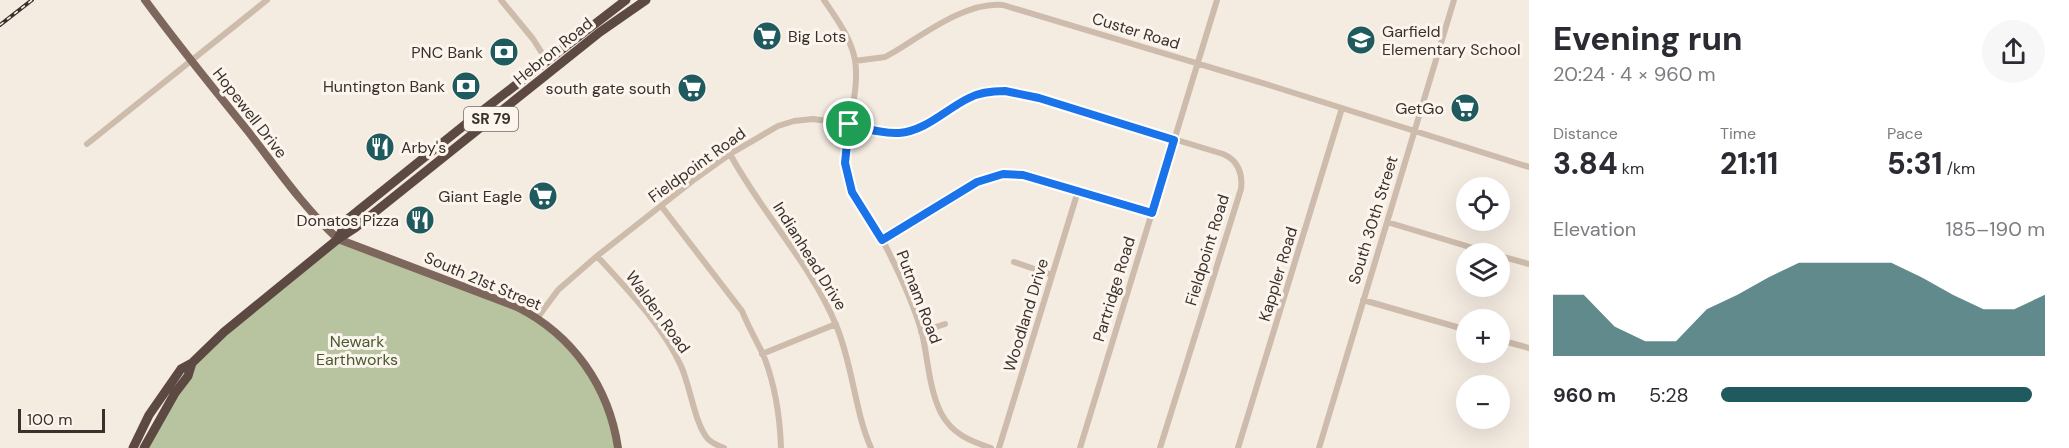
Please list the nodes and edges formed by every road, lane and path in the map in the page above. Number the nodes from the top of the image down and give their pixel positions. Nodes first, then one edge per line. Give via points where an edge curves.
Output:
1 (145, 0) edge
2 (267, 0) edge
3 (501, 0) edge
4 (626, 0) edge
5 (646, 0) edge
6 (824, 0) edge
7 (1217, 0) edge
8 (1455, 0) edge
9 (609, 12) junction
10 (547, 61) junction
11 (855, 61) junction
12 (191, 62) junction
13 (1198, 63) junction
14 (557, 67) junction
15 (508, 106) junction
16 (1342, 108) junction
17 (849, 124) junction
18 (1416, 130) junction
19 (1174, 140) junction
20 (87, 144) dead end
21 (730, 154) junction
22 (1529, 167) edge
23 (1078, 191) junction
24 (662, 207) junction
25 (1152, 213) junction
26 (1387, 222) junction
27 (338, 239) junction
28 (882, 240) junction
29 (1457, 243) edge
30 (597, 255) junction
31 (1510, 259) edge
32 (1014, 262) dead end
33 (1529, 264) edge
34 (1052, 275) junction
35 (1363, 300) junction
36 (538, 317) junction
37 (836, 324) junction
38 (945, 324) dead end
39 (1456, 327) edge
40 (921, 332) junction
41 (1510, 343) edge
42 (1529, 348) edge
43 (762, 354) junction
44 (192, 363) junction
45 (133, 448) edge
46 (144, 448) edge
47 (618, 448) edge
48 (724, 448) edge
49 (781, 448) edge
50 (871, 448) edge
51 (991, 448) edge
52 (999, 448) edge
53 (1080, 448) edge
54 (1160, 448) edge
55 (1238, 448) edge
56 (1319, 448) edge

1 - 12 main road, Hopewell Drive
2 - 12 street
3 - 10 street
4 - 9 highway, Hebron Road / SR 79
5 - 14 highway, Hebron Road / SR 79
6 - 11 street, Putnam Road via 841,25
7 - 13 street, Partridge Road
8 - 18 street, South 30th Street
9 - 10 highway, Hebron Road / SR 79
9 - 14 highway via 606,20 564,53
10 - 15 highway via 541,74 510,99
10 - 27 highway, Hebron Road / SR 79 via 349,218
11 - 13 street, Custer Road via 885,57 966,12 996,5
11 - 17 street, Putnam Road
12 - 20 street
12 - 27 main road, Hopewell Drive via 320,223
13 - 16 street, Custer Road
13 - 19 street, Partridge Road
14 - 15 highway, Hebron Road / SR 79
15 - 27 highway, Hebron Road / SR 79
16 - 18 street, Custer Road
16 - 55 street, Kappler Road
17 - 19 street, Fieldpoint Road via 884,133 905,132 927,124 969,98 1005,91
17 - 21 street, Fieldpoint Road via 813,119 794,121
17 - 28 street, Putnam Road via 845,163 852,192
18 - 22 street, Custer Road
18 - 26 street, South 30th Street
19 - 25 street, Partridge Road
19 - 54 street, Fieldpoint Road via 1230,157 1242,183
21 - 24 street, Fieldpoint Road
21 - 37 street, Indianhead Drive via 804,267
23 - 25 street
23 - 28 street via 1023,175 995,176 977,182
23 - 34 street, Woodland Drive
24 - 30 street, Fieldpoint Road
24 - 43 street via 742,311
25 - 53 street, Partridge Road
26 - 29 street
26 - 35 street, South 30th Street
27 - 36 main road, South 21st Street
27 - 44 highway, Hebron Road / SR 79
28 - 40 street, Putnam Road
30 - 36 street, Fieldpoint Road via 558,290
30 - 48 street, Walden Road via 667,342 688,382 701,428 708,439
31 - 33 street
32 - 34 street
34 - 52 street, Woodland Drive
35 - 39 street
35 - 56 street, South 30th Street
36 - 47 main road, South 21st Street via 561,337 594,378 609,408
37 - 43 street
37 - 50 street, Indianhead Drive
38 - 40 street
40 - 51 street, Putnam Road via 941,412 958,434
41 - 42 street
43 - 49 street via 778,412
44 - 45 highway, Hebron Road / SR 79 via 169,384
44 - 46 highway, Hebron Road / SR 79

